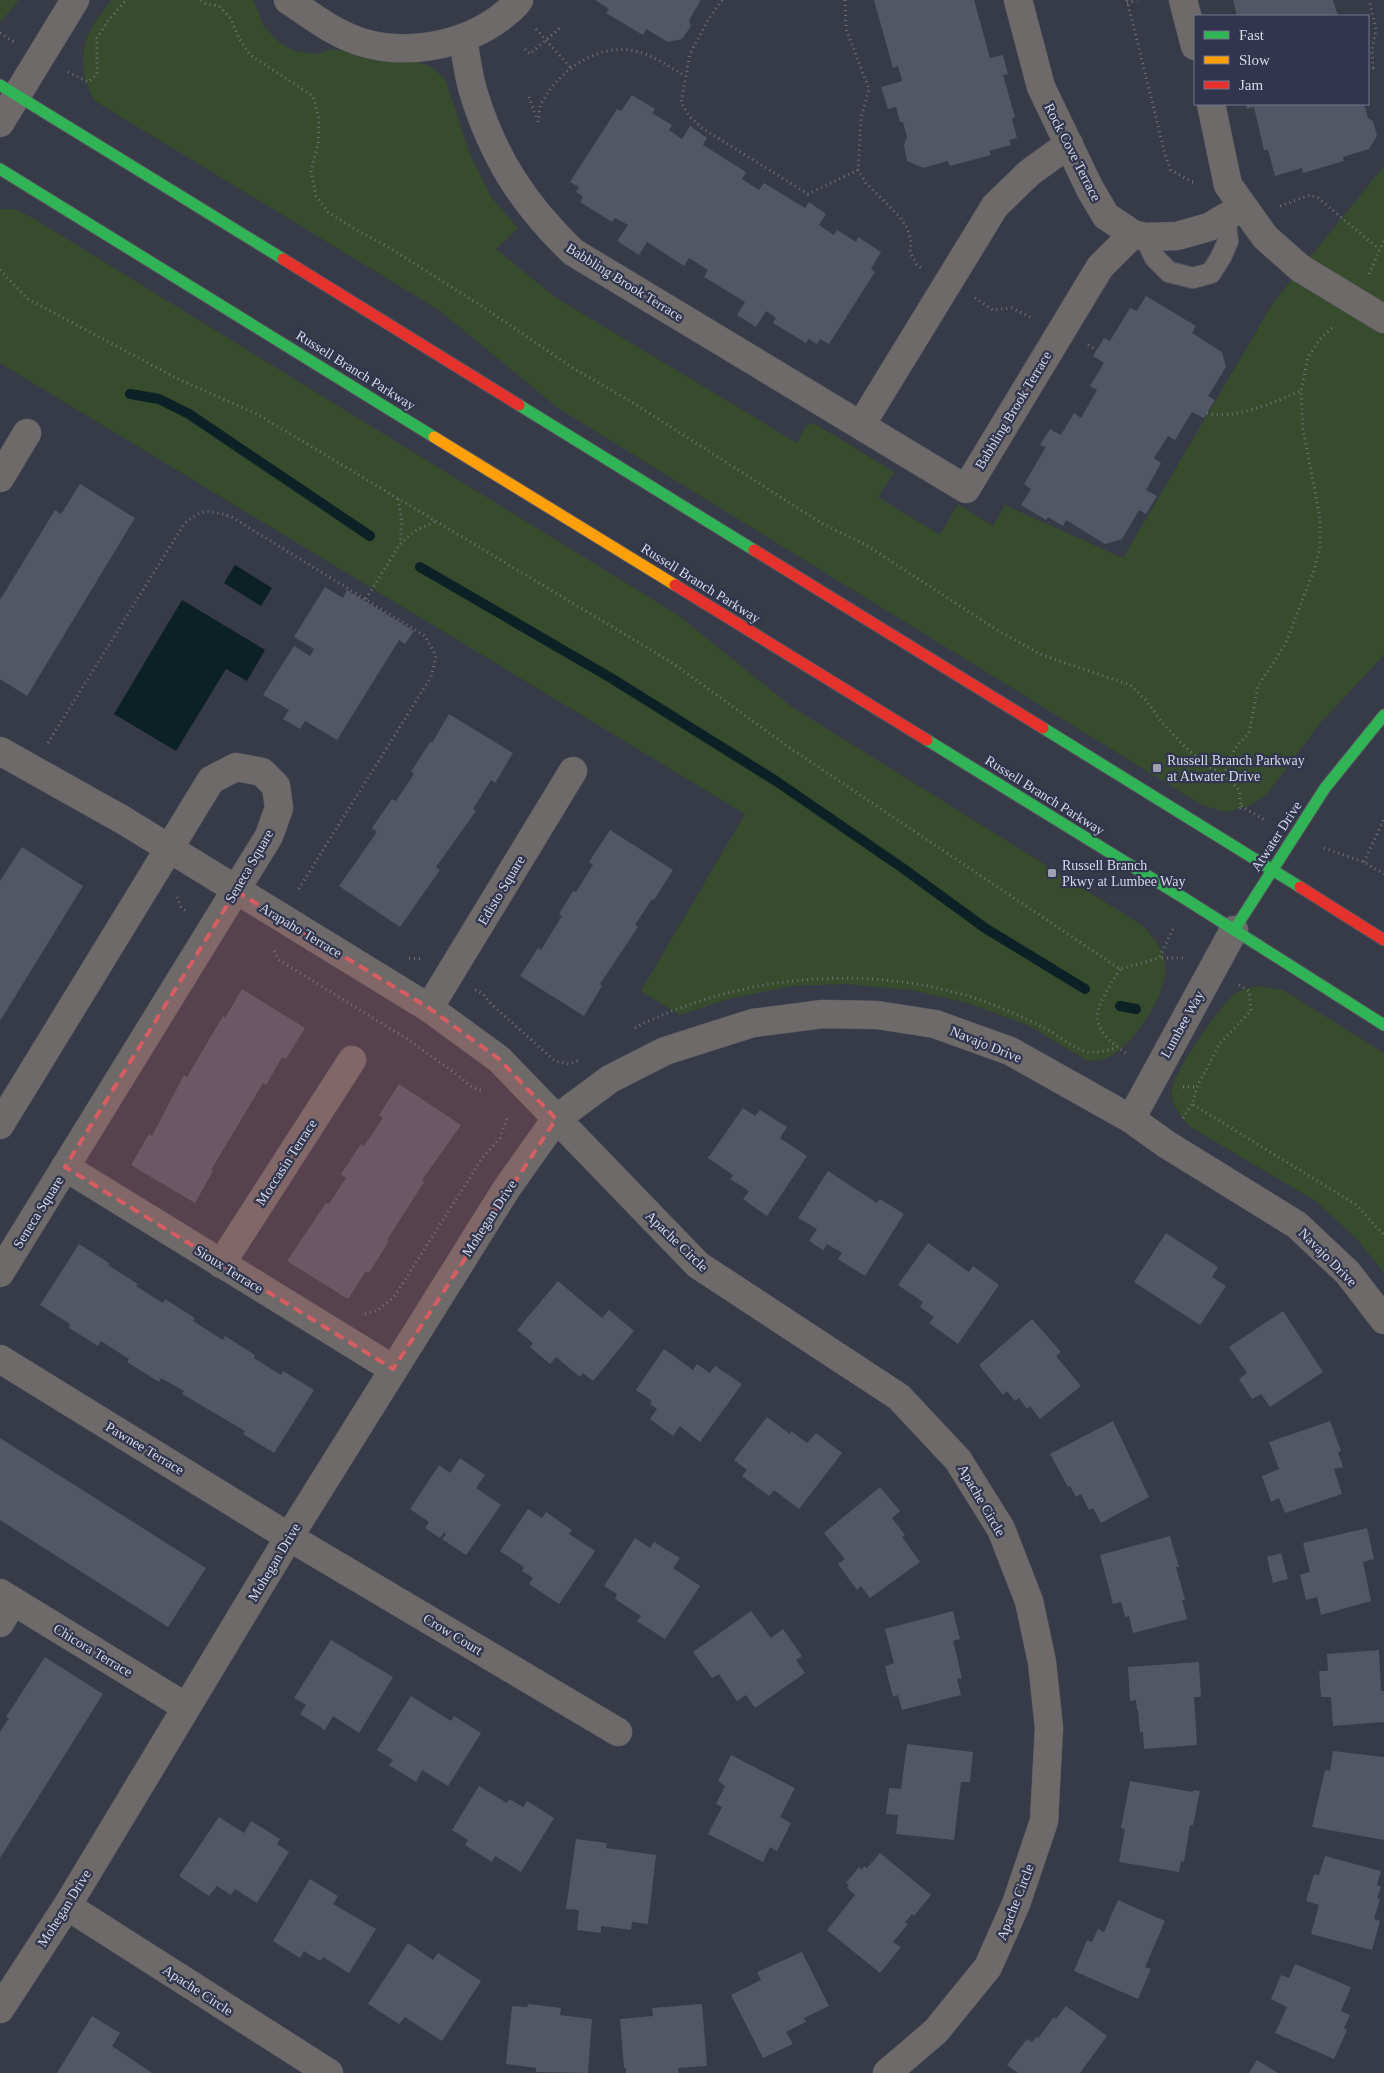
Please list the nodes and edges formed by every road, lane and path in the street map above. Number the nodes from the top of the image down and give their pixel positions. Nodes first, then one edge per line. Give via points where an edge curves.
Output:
1 (75, 0) edge
2 (288, 0) edge
3 (722, 0) edge
4 (845, 0) edge
5 (1018, 0) edge
6 (1137, 0) edge
7 (1183, 0) edge
8 (1369, 0) edge
9 (1127, 2) edge
10 (517, 3) edge
11 (562, 26) dead end
12 (464, 38) junction
13 (546, 40) junction
14 (1194, 42) edge
15 (525, 48) dead end
16 (571, 68) junction
17 (1369, 70) edge
18 (685, 76) junction
19 (8, 90) edge
20 (529, 98) dead end
21 (1211, 105) edge
22 (0, 123) edge
23 (1069, 144) junction
24 (0, 169) edge
25 (858, 170) junction
26 (1232, 203) junction
27 (1271, 209) dead end
28 (1139, 235) junction
29 (1379, 249) dead end
30 (0, 270) edge
31 (949, 282) junction
32 (1358, 303) junction
33 (1384, 319) edge
34 (1056, 338) junction
35 (1301, 391) junction
36 (1207, 413) dead end
37 (861, 425) junction
38 (27, 433) dead end
39 (0, 478) edge
40 (398, 499) junction
41 (436, 521) junction
42 (400, 544) junction
43 (366, 599) junction
44 (1384, 715) edge
45 (47, 744) dead end
46 (0, 751) edge
47 (573, 771) dead end
48 (1224, 775) dead end
49 (1384, 819) edge
50 (168, 849) junction
51 (1364, 862) dead end
52 (1272, 869) junction
53 (236, 891) junction
54 (295, 894) dead end
55 (1234, 930) junction
56 (1384, 940) edge
57 (1159, 958) dead end
58 (404, 959) dead end
59 (1120, 969) junction
60 (449, 975) junction
61 (429, 1008) junction
62 (1384, 1025) edge
63 (628, 1032) dead end
64 (1117, 1047) junction
65 (583, 1058) dead end
66 (352, 1060) dead end
67 (1156, 1073) junction
68 (1197, 1087) dead end
69 (1131, 1119) junction
70 (556, 1120) junction
71 (0, 1125) edge
72 (66, 1167) junction
73 (221, 1264) junction
74 (0, 1273) edge
75 (1384, 1320) edge
76 (0, 1360) edge
77 (393, 1369) junction
78 (289, 1537) junction
79 (4, 1606) edge
80 (186, 1707) junction
81 (618, 1732) dead end
82 (67, 1906) junction
83 (1, 2005) edge
84 (329, 2073) edge
85 (887, 2073) edge

1 - 19 street
2 - 12 street via 332,30 362,42 398,48 433,46
3 - 18 path via 690,54
4 - 25 path via 846,29 869,89 861,118
5 - 23 street, Rock Cove Terrace via 1041,87
6 - 9 path
7 - 14 street
8 - 17 path via 1376,29 1373,68
9 - 26 path via 1171,170
10 - 12 street via 486,28
10 - 13 path
11 - 13 path
12 - 37 street, Babbling Brook Terrace via 472,90 490,141 517,188 550,231 573,252
13 - 15 path via 530,54
13 - 16 path
16 - 18 path via 590,56 612,50 629,50 645,54
16 - 20 path via 553,84 540,105 538,122
18 - 25 path via 681,103 690,117 702,128 808,194
19 - 22 street
19 - 52 main road
21 - 26 street
23 - 28 street, Rock Cove Terrace via 1106,216
23 - 31 street via 1029,173 995,206
24 - 55 main road, Russell Branch Parkway
25 - 31 path via 906,226 911,239 910,252 917,265
26 - 28 street via 1209,227 1177,236
26 - 28 lane via 1228,241 1211,273 1193,278 1169,272
26 - 32 street via 1300,268
27 - 29 path via 1310,195 1318,198
28 - 34 street, Babbling Brook Terrace via 1100,267
30 - 40 path via 28,299 178,379 257,414
31 - 34 path via 993,310 1019,310 1042,323
31 - 37 street
32 - 33 street
32 - 35 path via 1320,339 1308,357
34 - 37 street, Babbling Brook Terrace via 966,489
35 - 36 path via 1237,413 1215,416
35 - 48 path via 1303,429 1320,518 1320,548 1285,645 1258,686 1249,732 1235,748
38 - 39 street
40 - 41 path
40 - 42 path via 402,521
41 - 42 path via 415,530
41 - 59 path via 671,662 790,748
42 - 43 path
43 - 45 path via 230,516 198,512 184,524
43 - 54 path via 425,636 436,656 431,677
44 - 52 main road, Atwater Drive via 1325,788
46 - 50 street, Arapaho Terrace
47 - 60 street, Edisto Square
49 - 51 path
50 - 53 street, Arapaho Terrace
50 - 53 street, Seneca Square via 212,780 236,767 262,772 276,786 279,808 269,836
50 - 71 street, Seneca Square
52 - 55 main road, Atwater Drive
52 - 56 main road
53 - 61 street, Arapaho Terrace
53 - 72 street, Seneca Square
55 - 62 main road, Russell Branch Parkway
55 - 67 street, Lumbee Way
57 - 59 path
58 - 60 path via 420,957
59 - 64 path via 1102,998 1096,1017 1101,1031
60 - 61 street, Edisto Square
60 - 65 path via 482,994 555,1061 570,1064
61 - 70 street, Arapaho Terrace via 499,1059
63 - 64 path via 701,1000 765,985 818,978 863,978 961,994 1008,1011 1086,1052 1102,1052
64 - 67 path
66 - 73 street, Moccasin Terrace
67 - 68 path via 1177,1088
67 - 69 street, Lumbee Way
69 - 70 street, Navajo Drive via 1010,1051 935,1024 876,1015 823,1014 753,1023 665,1051 610,1078
69 - 75 street, Navajo Drive via 1297,1225 1348,1273
70 - 77 street, Mohegan Drive via 507,1188
70 - 85 street, Apache Circle via 698,1265 899,1397 958,1460 1001,1529 1029,1601 1042,1662 1049,1728 1044,1821 1016,1904 988,1967 936,2030
72 - 73 street, Sioux Terrace
72 - 74 street, Seneca Square
73 - 77 street, Sioux Terrace
76 - 78 street, Pawnee Terrace
77 - 78 street, Mohegan Drive
78 - 80 street, Mohegan Drive
78 - 81 street, Crow Court
79 - 80 street, Chicora Terrace
80 - 82 street, Mohegan Drive
82 - 83 street, Mohegan Drive
82 - 84 street, Apache Circle

